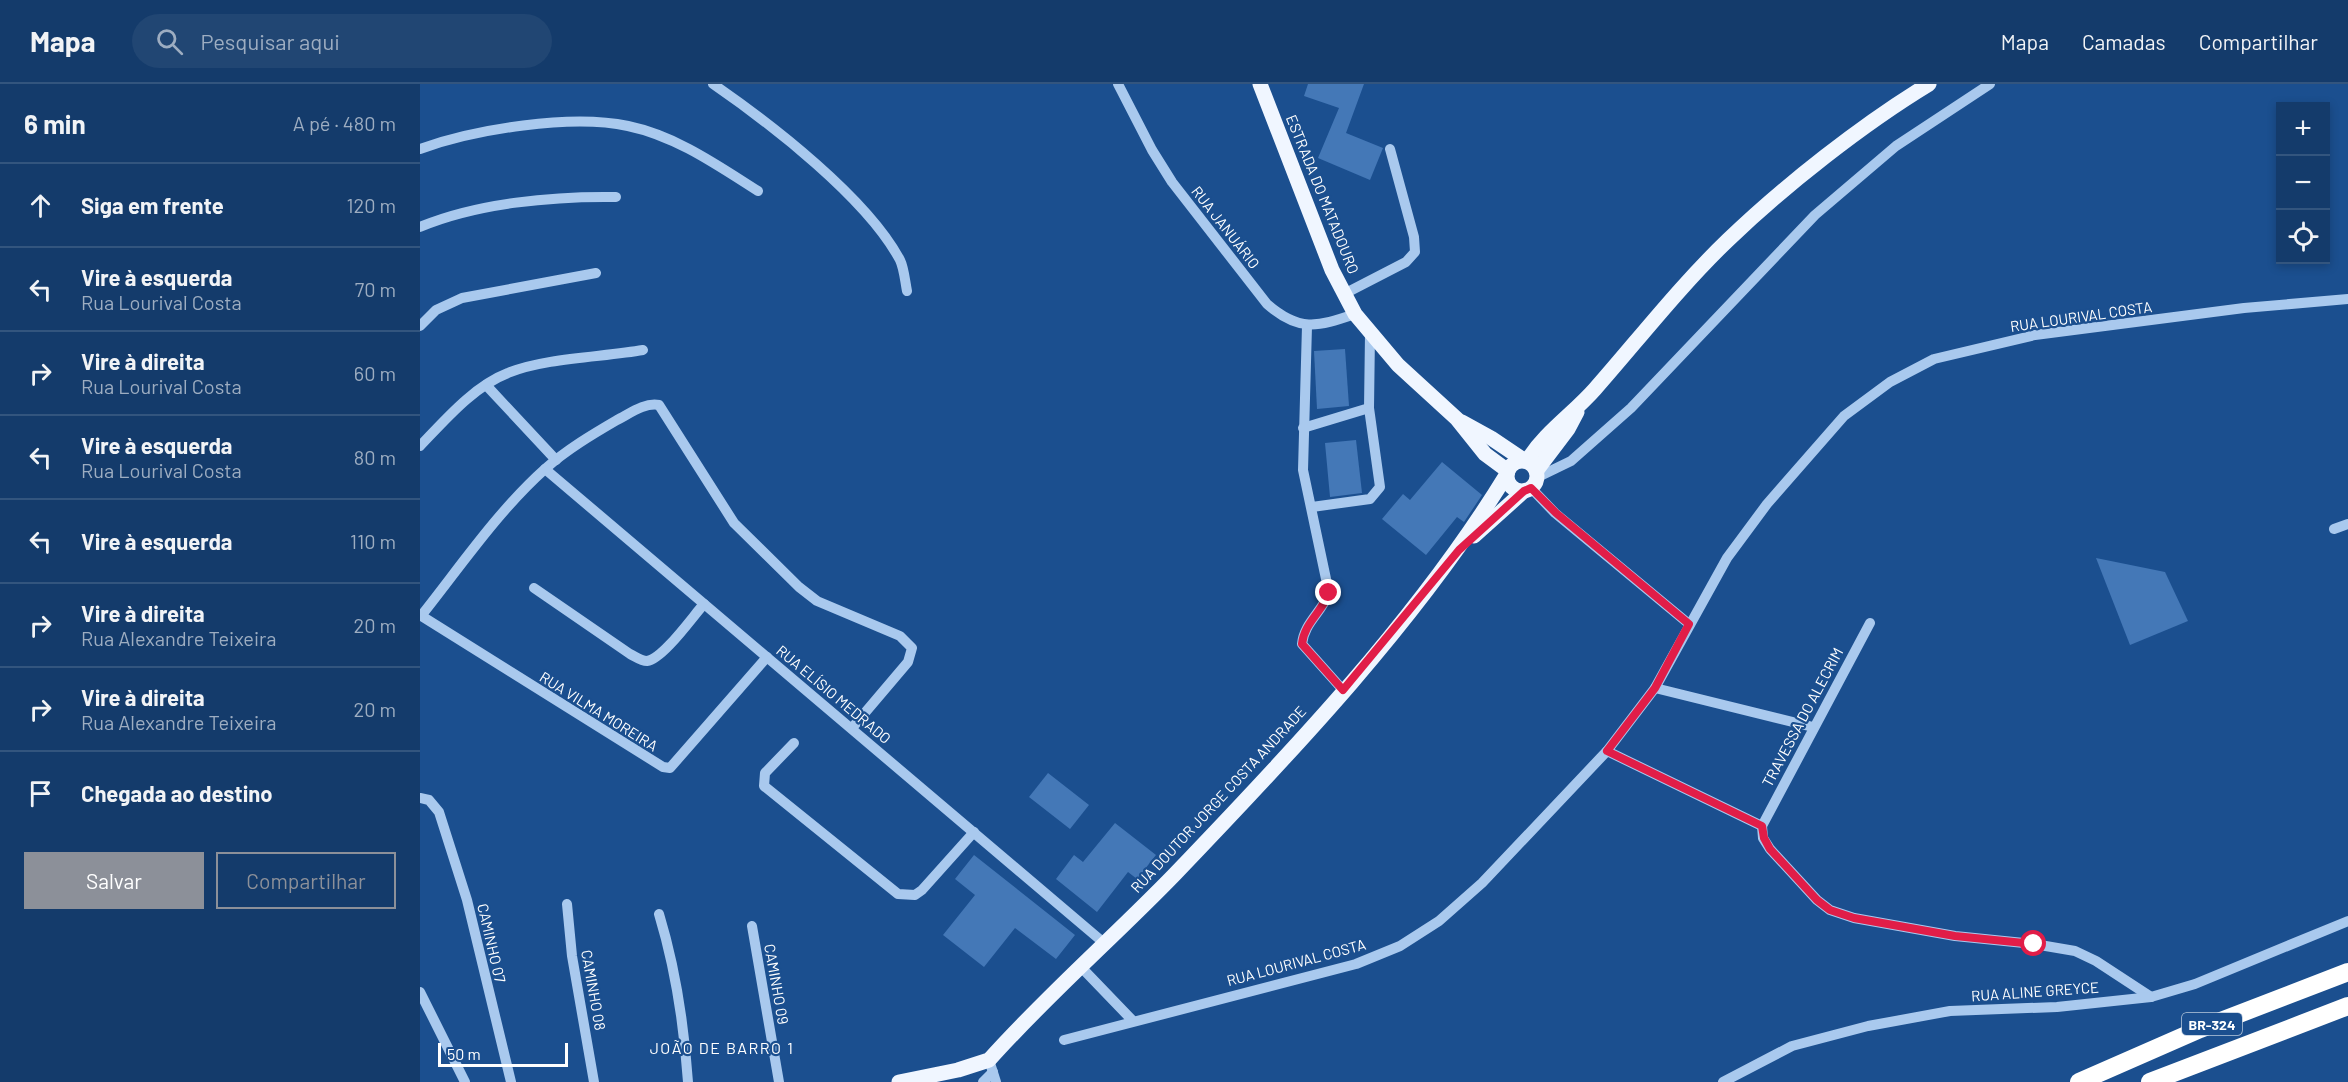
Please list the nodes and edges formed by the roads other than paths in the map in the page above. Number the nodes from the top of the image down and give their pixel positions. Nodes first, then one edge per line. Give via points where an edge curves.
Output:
1 (713, 84) edge
2 (1118, 84) edge
3 (1260, 84) edge
4 (1929, 84) edge
5 (1990, 84) edge
6 (420, 149) edge
7 (1390, 149) dead end
8 (758, 191) dead end
9 (616, 196) dead end
10 (420, 227) edge
11 (596, 273) dead end
12 (907, 291) dead end
13 (1344, 294) junction
14 (2348, 299) edge
15 (1355, 315) junction
16 (420, 326) edge
17 (1307, 326) junction
18 (1370, 334) junction
19 (643, 350) dead end
20 (486, 385) junction
21 (1369, 408) junction
22 (1457, 419) junction
23 (1303, 428) junction
24 (420, 446) edge
25 (556, 460) junction
26 (545, 469) junction
27 (1508, 473) junction
28 (1530, 475) junction
29 (1312, 507) junction
30 (2348, 524) edge
31 (2334, 529) dead end
32 (1459, 550) junction
33 (534, 588) dead end
34 (704, 604) junction
35 (420, 615) edge
36 (1870, 623) dead end
37 (1689, 624) junction
38 (767, 657) junction
39 (1655, 688) junction
40 (1343, 690) junction
41 (1813, 727) junction
42 (852, 728) junction
43 (794, 743) dead end
44 (1607, 751) junction
45 (420, 798) edge
46 (1762, 826) junction
47 (974, 832) junction
48 (567, 904) dead end
49 (659, 914) dead end
50 (2348, 921) edge
51 (752, 926) dead end
52 (1104, 943) junction
53 (1081, 967) junction
54 (2348, 972) edge
55 (420, 992) edge
56 (2151, 996) junction
57 (2348, 1006) edge
58 (1132, 1020) junction
59 (1064, 1040) dead end
60 (993, 1071) edge
61 (465, 1082) edge
62 (511, 1082) edge
63 (594, 1082) edge
64 (688, 1082) edge
65 (779, 1082) edge
66 (899, 1082) edge
67 (983, 1082) edge
68 (1723, 1082) edge
69 (2079, 1082) edge
70 (2150, 1082) edge

1 - 12 street via 748,108 853,199 901,261
2 - 17 street, RUA JANUÁRIO via 1152,150 1194,212 1267,304 1283,318
3 - 13 main road, ESTRADA DO MATADOURO
4 - 28 main road, RUA DOUTOR JORGE COSTA ANDRADE via 1818,164 1728,240 1581,404 1568,429
5 - 28 street via 1896,146 1824,207 1631,408 1571,461
6 - 8 street via 459,137 523,127 610,123 662,137 698,153
7 - 13 street via 1415,252 1406,262
9 - 10 street via 577,196 480,209
11 - 16 street via 462,298 436,310
13 - 15 main road, ESTRADA DO MATADOURO
14 - 37 street, RUA LOURIVAL COSTA via 2035,335 1934,359 1890,382 1844,416 1727,558
15 - 17 street
15 - 18 main road, ESTRADA DO MATADOURO
17 - 23 street
18 - 21 street
18 - 22 main road, ESTRADA DO MATADOURO
19 - 20 street via 529,365
20 - 24 street
20 - 25 street
21 - 23 street
21 - 29 street via 1380,488 1370,499
22 - 27 main road, ESTRADA DO MATADOURO via 1485,454
22 - 28 main road, ESTRADA DO MATADOURO via 1491,438
23 - 29 street via 1304,470
25 - 26 street
25 - 42 street via 638,409 652,404 665,410 734,523 799,587 817,601 907,640 912,648 908,662
26 - 34 street, RUA ELÍSIO MEDRADO
26 - 35 street
27 - 28 main road via 1514,463
27 - 28 main road, ESTRADA DO MATADOURO via 1512,487
27 - 32 main road, RUA DOUTOR JORGE COSTA ANDRADE
28 - 32 main road, RUA DOUTOR JORGE COSTA ANDRADE
28 - 37 street via 1556,513
29 - 40 street via 1329,593 1303,634 1302,644
30 - 31 street
32 - 40 main road, RUA DOUTOR JORGE COSTA ANDRADE
33 - 34 street via 641,660 654,659
34 - 38 street, RUA ELÍSIO MEDRADO
35 - 38 street, RUA VILMA MOREIRA via 624,745 670,768
36 - 41 street, TRAVESSA DO ALECRIM
37 - 39 street, RUA LOURIVAL COSTA
38 - 42 street, RUA ELÍSIO MEDRADO
39 - 41 street
39 - 44 street, RUA LOURIVAL COSTA
40 - 52 main road, RUA DOUTOR JORGE COSTA ANDRADE via 1174,874
41 - 46 street, TRAVESSA DO ALECRIM
42 - 47 street, RUA ELÍSIO MEDRADO
43 - 47 street via 765,773 764,786 890,890 907,896 922,890
44 - 46 street
44 - 58 street, RUA LOURIVAL COSTA via 1482,883 1439,921 1400,946 1356,964
45 - 62 street, CAMINHO 07 via 429,800 439,812 467,900
46 - 56 street via 1770,849 1830,910 1955,936 2075,951
47 - 52 street, RUA ELÍSIO MEDRADO
48 - 63 street, CAMINHO 08
49 - 64 street via 675,966 685,1027
50 - 56 street, RUA ALINE GREYCE via 2195,984
51 - 65 street, CAMINHO 09
52 - 53 main road, RUA DOUTOR JORGE COSTA ANDRADE
53 - 58 street
53 - 60 main road, RUA DOUTOR JORGE COSTA ANDRADE
54 - 69 highway, BR-324 via 2200,1029
55 - 61 street
56 - 68 street, RUA ALINE GREYCE via 2057,1007 1950,1011 1868,1026 1792,1046
57 - 70 highway, BR-324
58 - 59 street, RUA LOURIVAL COSTA
60 - 66 main road via 958,1070
60 - 67 street

